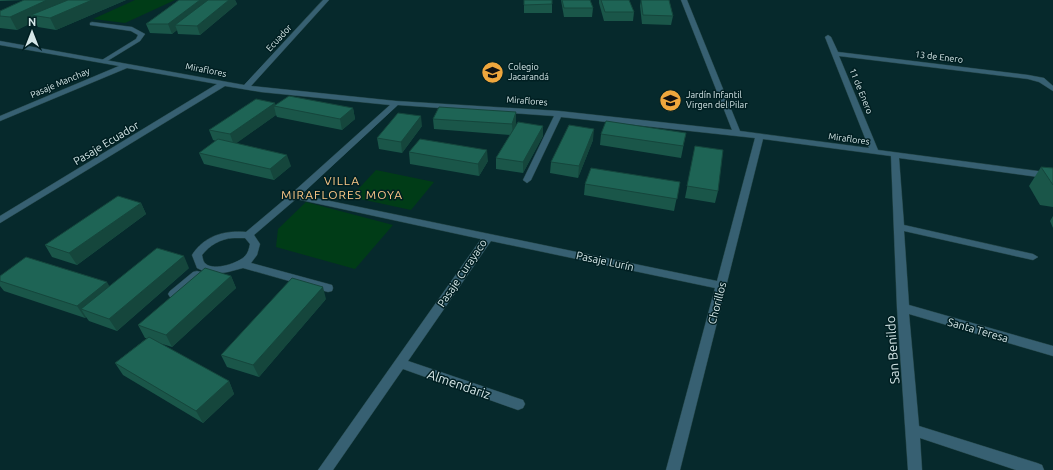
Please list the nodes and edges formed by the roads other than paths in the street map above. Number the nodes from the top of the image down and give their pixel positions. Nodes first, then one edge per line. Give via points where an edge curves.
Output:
1 (326, 0) edge
2 (684, 0) edge
3 (92, 24) dead end
4 (828, 37) dead end
5 (0, 43) edge
6 (835, 54) junction
7 (104, 61) junction
8 (128, 66) junction
9 (223, 84) junction
10 (245, 88) junction
11 (1053, 89) edge
12 (396, 103) junction
13 (558, 113) junction
14 (0, 119) edge
15 (737, 134) junction
16 (760, 136) junction
17 (875, 152) junction
18 (895, 155) junction
19 (1053, 176) edge
20 (527, 180) dead end
21 (294, 196) junction
22 (0, 220) edge
23 (899, 227) junction
24 (248, 235) junction
25 (488, 237) junction
26 (1033, 257) dead end
27 (243, 264) junction
28 (205, 268) junction
29 (722, 286) junction
30 (328, 288) dead end
31 (174, 294) edge
32 (903, 308) junction
33 (1053, 351) edge
34 (400, 363) junction
35 (518, 404) dead end
36 (912, 430) junction
37 (325, 470) edge
38 (673, 470) edge
39 (915, 470) edge
40 (1037, 470) edge

1 - 10 street, Ecuador
2 - 15 street
3 - 7 street via 132,29 142,34 138,40
4 - 6 street, 11 de Enero
5 - 7 street, Miraflores
6 - 11 street, 13 de Enero via 1028,77 1041,80
6 - 17 street, 11 de Enero
7 - 8 street, Miraflores
8 - 9 street, Miraflores
8 - 14 street, Pasaje Manchay
9 - 10 street, Miraflores
9 - 22 street, Pasaje Ecuador
10 - 12 street, Miraflores
12 - 13 street, Miraflores
12 - 21 street
13 - 15 street, Miraflores
13 - 20 street
15 - 16 street, Miraflores
16 - 17 street, Miraflores
16 - 29 street, Chorillos
17 - 18 street, Miraflores
18 - 19 street, Miraflores
18 - 23 street, San Benildo
21 - 24 street
21 - 25 street, Pasaje Curayaco
23 - 26 street
23 - 32 street, San Benildo
24 - 27 street via 255,244 254,251 251,258
24 - 28 street via 237,233 220,236 208,242 197,255 198,262
25 - 29 street, Pasaje Lurín
25 - 34 street, Pasaje Curayaco
27 - 28 street via 215,270
27 - 30 street
28 - 31 street
29 - 38 street, Chorillos
32 - 33 street, Santa Teresa
32 - 36 street, San Benildo
34 - 35 street, Almendariz
34 - 37 street, Pasaje Curayaco
36 - 39 street, San Benildo
36 - 40 street

